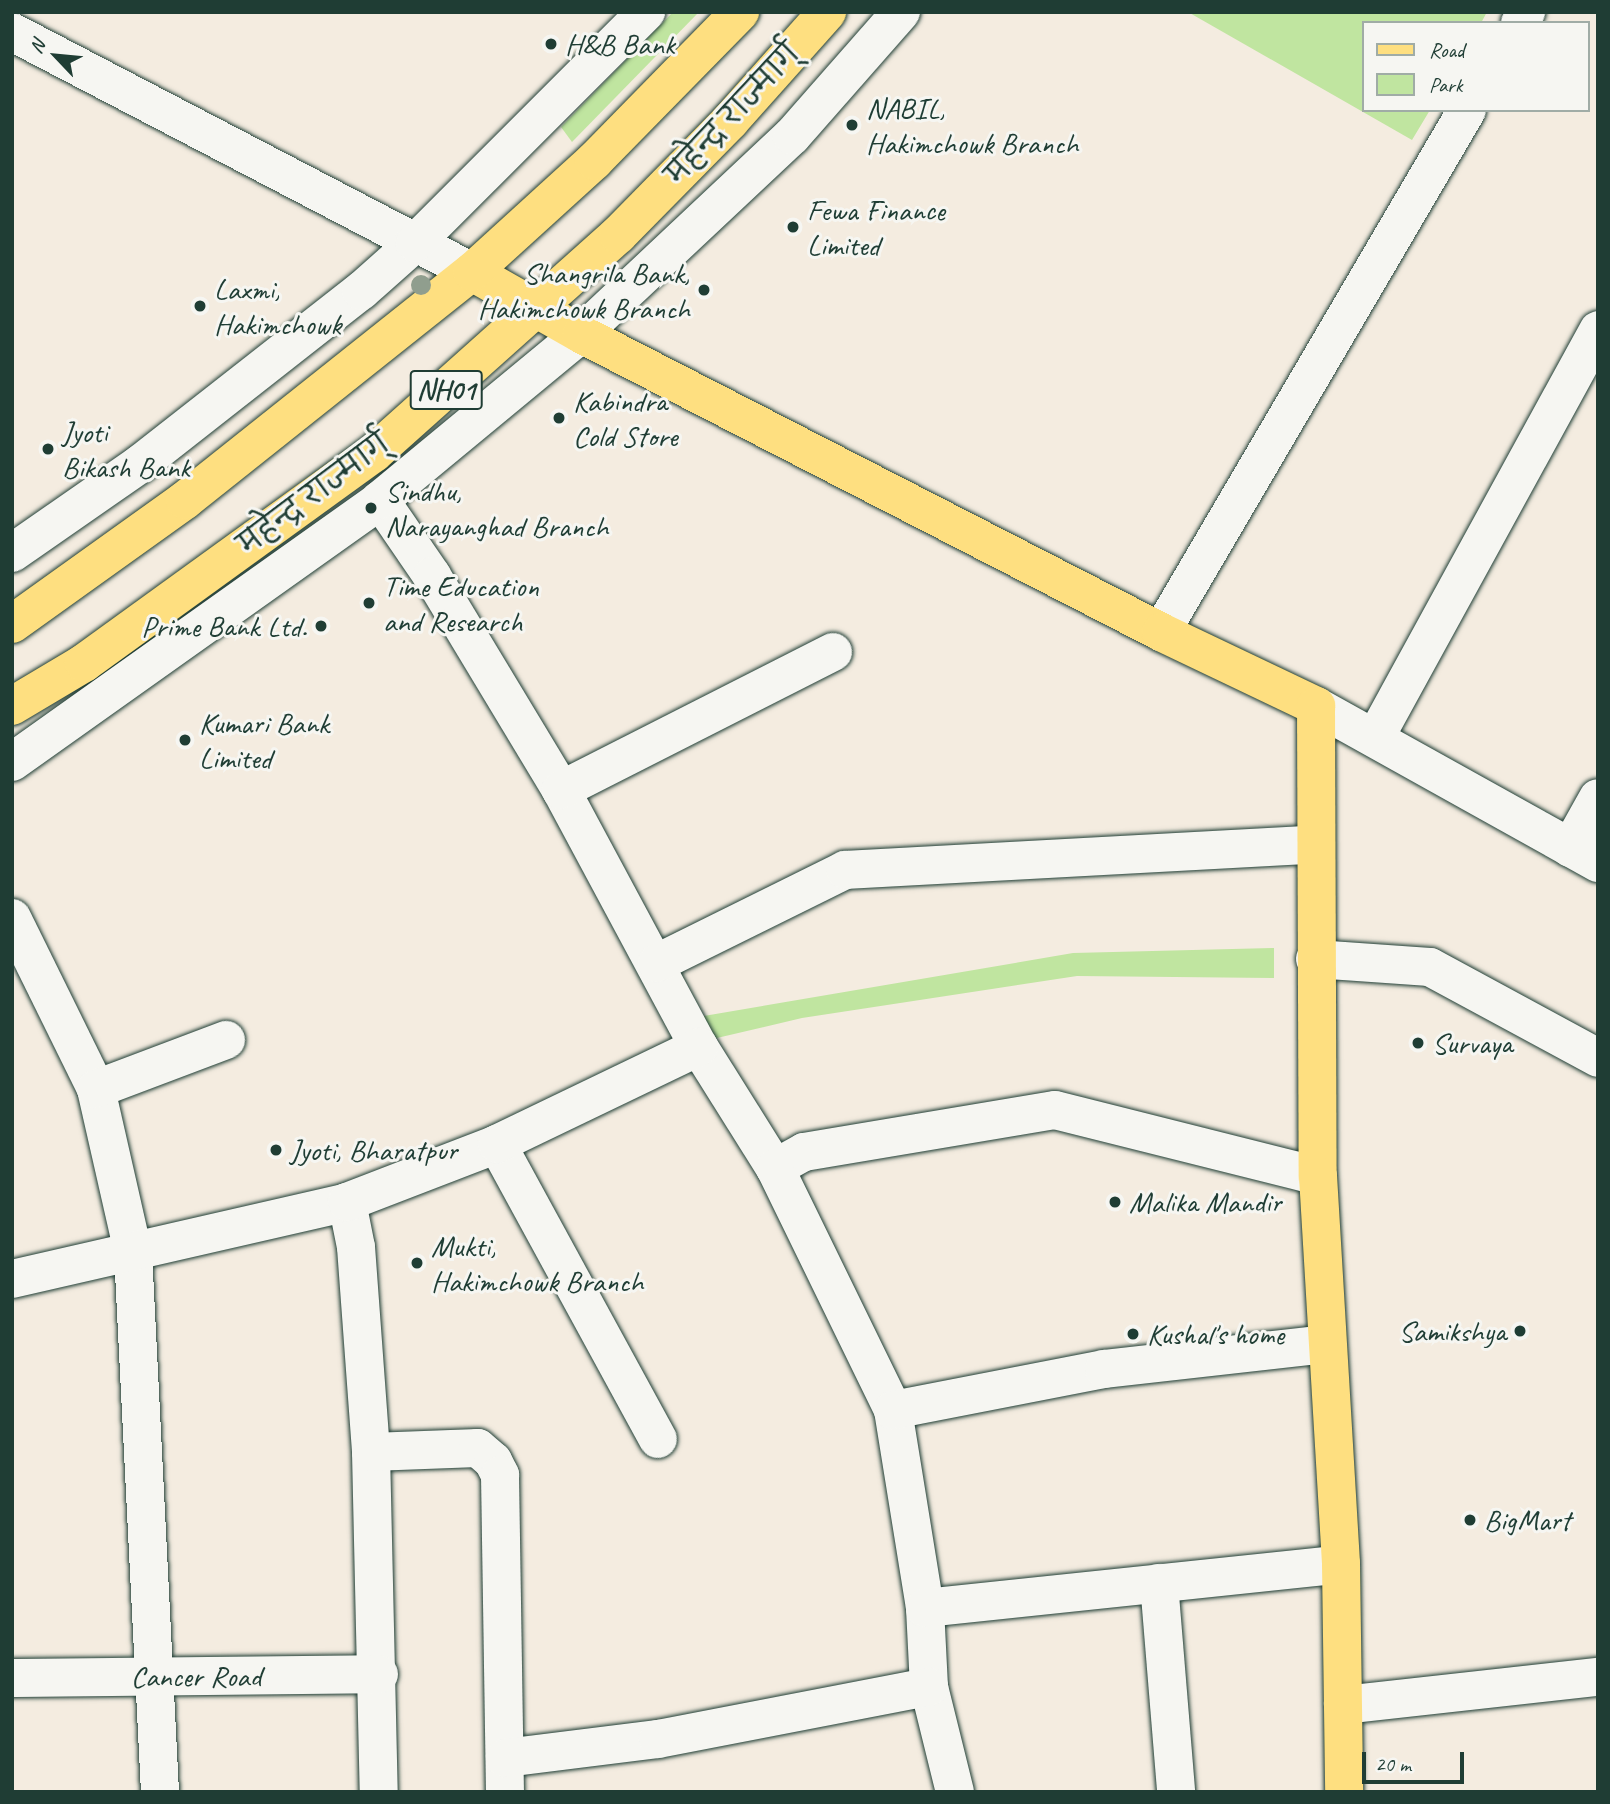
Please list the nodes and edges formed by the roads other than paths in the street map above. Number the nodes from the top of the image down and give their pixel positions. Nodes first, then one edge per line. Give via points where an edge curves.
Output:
1 (646, 12) edge
2 (740, 12) edge
3 (827, 12) edge
4 (901, 12) edge
5 (17, 42) edge
6 (1466, 112) edge
7 (415, 243) junction
8 (472, 272) junction
9 (538, 309) junction
10 (1598, 330) edge
11 (582, 334) junction
12 (380, 500) junction
13 (12, 553) edge
14 (12, 624) edge
15 (1161, 632) junction
16 (833, 652) dead end
17 (12, 706) edge
18 (1316, 706) junction
19 (1375, 738) junction
20 (12, 762) edge
21 (561, 790) junction
22 (1598, 798) edge
23 (1314, 845) junction
24 (1584, 855) edge
25 (12, 918) edge
26 (1315, 959) junction
27 (657, 963) junction
28 (226, 1040) dead end
29 (699, 1047) junction
30 (1598, 1058) edge
31 (96, 1089) junction
32 (497, 1144) junction
33 (775, 1168) junction
34 (1318, 1176) junction
35 (347, 1202) junction
36 (133, 1252) junction
37 (12, 1279) edge
38 (1327, 1344) junction
39 (893, 1410) junction
40 (658, 1439) dead end
41 (371, 1452) junction
42 (1341, 1564) junction
43 (1159, 1583) junction
44 (925, 1608) junction
45 (379, 1674) junction
46 (157, 1676) junction
47 (1598, 1677) edge
48 (12, 1678) edge
49 (929, 1686) junction
50 (1343, 1705) junction
51 (505, 1775) edge
52 (160, 1792) edge
53 (379, 1792) edge
54 (955, 1792) edge
55 (1177, 1792) edge
56 (1343, 1792) edge

1 - 7 street
2 - 8 main road, NH01 via 594,161
3 - 9 main road, महेन्द्र राज्मार्ग् / NH01 via 730,121
4 - 11 street via 792,136
5 - 7 street
6 - 15 street
7 - 8 street
7 - 13 street via 257,376
8 - 9 main road
8 - 14 main road, NH01 via 185,500
9 - 11 main road
9 - 17 main road, महेन्द्र राज्मार्ग् / NH01 via 351,470 84,663
10 - 19 street
11 - 12 street
11 - 15 main road
12 - 20 street
12 - 21 street via 432,576
15 - 18 main road
16 - 21 street
18 - 19 street
18 - 23 main road
19 - 24 street
21 - 27 street
22 - 24 street
23 - 26 main road
23 - 27 street via 845,870
25 - 31 street
26 - 30 street via 1430,967
26 - 34 main road
27 - 29 street
28 - 31 street
29 - 32 street
29 - 33 street
31 - 36 street
32 - 35 street
32 - 40 street
33 - 34 street via 804,1152 1055,1110
33 - 39 street
34 - 38 main road
35 - 36 street
35 - 41 street via 356,1247
36 - 37 street
36 - 46 street
38 - 39 street via 1104,1369
38 - 42 main road
39 - 44 street
41 - 45 street
41 - 51 street via 478,1448 500,1475
42 - 43 street
42 - 50 main road
43 - 44 street
43 - 55 street
44 - 49 street
45 - 46 street, Cancer Road
45 - 53 street
46 - 48 street, Cancer Road
46 - 52 street
47 - 50 street
49 - 51 street via 658,1739
49 - 54 street
50 - 56 main road

